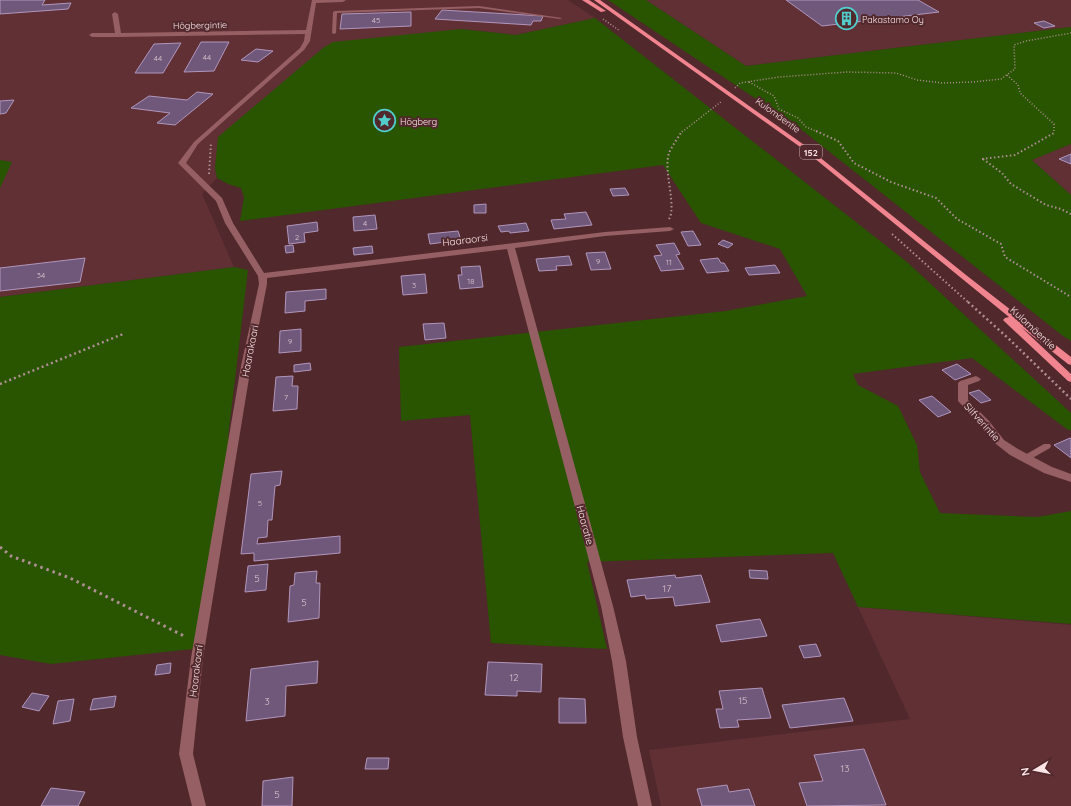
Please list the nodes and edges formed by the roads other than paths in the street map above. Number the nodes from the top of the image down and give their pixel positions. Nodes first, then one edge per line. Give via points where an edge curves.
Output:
1 (314, 0) edge
2 (343, 0) edge
3 (585, 0) edge
4 (598, 0) edge
5 (115, 14) dead end
6 (560, 18) dead end
7 (309, 32) junction
8 (334, 33) dead end
9 (92, 35) dead end
10 (118, 35) junction
11 (650, 38) junction
12 (670, 229) dead end
13 (510, 246) junction
14 (262, 276) junction
15 (963, 277) junction
16 (1071, 362) edge
17 (976, 379) dead end
18 (1071, 379) edge
19 (1047, 446) dead end
20 (1026, 458) junction
21 (1071, 478) edge
22 (198, 806) edge
23 (644, 806) edge

1 - 2 street
1 - 7 street
3 - 11 main road, Kulomäentie / 152
4 - 11 main road, Kulomäentie / 152
5 - 10 street
6 - 8 lane via 479,7 335,12
7 - 10 street, Högbergintie
7 - 14 street via 302,49 196,143 182,163 219,200 229,223
9 - 10 street, Högbergintie
11 - 15 main road, Kulomäentie / 152 via 805,148
12 - 13 street, Haaraorsi
13 - 14 street, Haaraorsi
13 - 23 street, Haaratie via 607,606
14 - 22 street, Haarakaari via 263,284 246,366 199,644 186,754
15 - 16 main road, Kulomäentie / 152
15 - 18 main road, Kulomäentie / 152
17 - 20 street, Silfverintie via 963,383 963,401 1000,442
19 - 20 lane
20 - 21 street, Silfverintie via 1048,470

